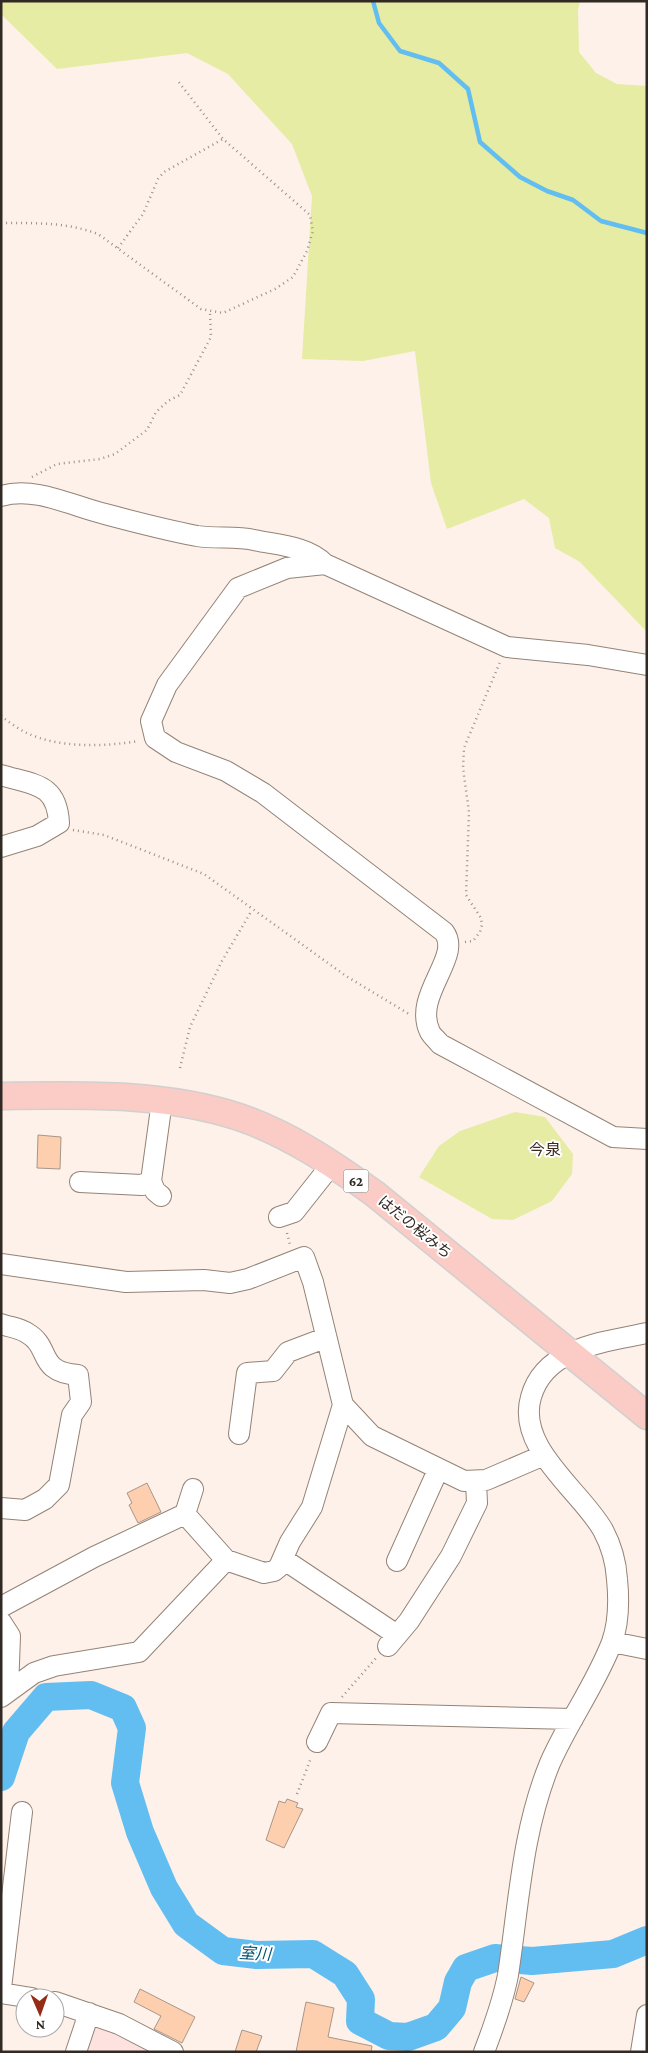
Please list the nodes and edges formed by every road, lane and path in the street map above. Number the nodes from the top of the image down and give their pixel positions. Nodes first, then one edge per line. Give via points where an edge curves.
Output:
1 (178, 82) dead end
2 (224, 139) junction
3 (1, 223) edge
4 (118, 248) junction
5 (210, 312) junction
6 (6, 495) edge
7 (325, 564) junction
8 (507, 647) junction
9 (647, 665) edge
10 (1, 716) edge
11 (155, 738) junction
12 (1, 775) edge
13 (55, 826) junction
14 (1, 847) edge
15 (252, 910) junction
16 (450, 944) junction
17 (428, 1023) junction
18 (180, 1068) dead end
19 (1, 1096) edge
20 (162, 1101) junction
21 (647, 1139) edge
22 (332, 1164) junction
23 (80, 1182) dead end
24 (280, 1216) joint
25 (295, 1260) junction
26 (1, 1264) edge
27 (1, 1324) edge
28 (647, 1333) edge
29 (325, 1338) junction
30 (569, 1352) junction
31 (342, 1405) junction
32 (647, 1416) edge
33 (240, 1434) dead end
34 (544, 1455) junction
35 (438, 1470) junction
36 (476, 1482) junction
37 (193, 1489) dead end
38 (1, 1508) edge
39 (186, 1514) junction
40 (283, 1559) junction
41 (226, 1560) junction
42 (397, 1561) dead end
43 (1, 1607) edge
44 (1, 1622) edge
45 (612, 1642) junction
46 (647, 1649) edge
47 (372, 1662) dead end
48 (351, 1685) dead end
49 (5, 1694) edge
50 (573, 1719) junction
51 (315, 1746) joint
52 (297, 1794) dead end
53 (22, 1812) dead end
54 (1, 1988) edge
55 (1, 1993) edge
56 (15, 1995) edge
57 (65, 2005) edge
58 (89, 2013) junction
59 (641, 2021) edge
60 (76, 2052) edge
61 (173, 2052) edge
62 (484, 2052) edge
63 (641, 2052) edge

1 - 2 path
2 - 4 path via 164,172 143,214
2 - 5 path via 310,215 313,231 294,277 223,313
3 - 4 path via 51,223 80,228 98,234
4 - 5 path via 201,309
5 - 6 path via 211,337 180,396 156,412 147,430 115,454 100,460 57,464
6 - 7 street via 51,497 103,514 200,536 247,538 300,550 319,557
7 - 8 street
7 - 11 street via 287,568 238,588 167,685 151,721
8 - 9 street
8 - 16 path via 464,748 463,768 469,812 466,895 482,925 472,941
10 - 11 path via 26,733 67,743 123,743
11 - 16 street via 176,752 226,771 263,793 444,932
12 - 13 street via 44,789 54,798 59,823
13 - 14 street via 37,836
13 - 15 path via 104,835 178,862 204,874
15 - 17 path via 393,1006
15 - 18 path via 222,961 190,1027
16 - 17 street via 428,998
17 - 21 street via 430,1032 440,1044 614,1138
19 - 20 main road, はだの桜みち / 62 via 102,1095
20 - 22 main road, はだの桜みち / 62 via 239,1117 276,1132
20 - 23 street via 156,1189 142,1185
22 - 24 street via 294,1212
22 - 30 main road, はだの桜みち / 62 via 375,1194
24 - 25 path
25 - 26 street via 230,1283 204,1280 126,1282
25 - 29 street via 304,1257
27 - 38 street via 28,1333 60,1374 78,1375 81,1402 72,1415 59,1485 45,1500 24,1510
28 - 30 street
29 - 31 street
29 - 33 street via 288,1352 273,1371 247,1373
30 - 32 main road, はだの桜みち / 62
30 - 34 street via 553,1364 531,1396 529,1416 533,1438
31 - 35 street via 372,1436
31 - 40 street via 312,1507
34 - 36 street
34 - 45 street via 602,1529 610,1547 619,1595
35 - 36 street via 464,1481
35 - 42 street
36 - 40 street via 477,1503 451,1556 429,1592 389,1635
37 - 39 street
39 - 41 street
39 - 43 street via 94,1557
40 - 41 street via 274,1571 264,1573
41 - 49 street via 139,1652 54,1666 34,1673
44 - 49 street via 10,1636
45 - 46 street
45 - 50 street
47 - 48 path
50 - 51 street via 331,1713
50 - 62 street via 550,1763 526,1837 507,1977
51 - 52 path
53 - 54 street
55 - 56 street
57 - 58 street
58 - 60 street
58 - 61 street via 119,2024
59 - 63 street

